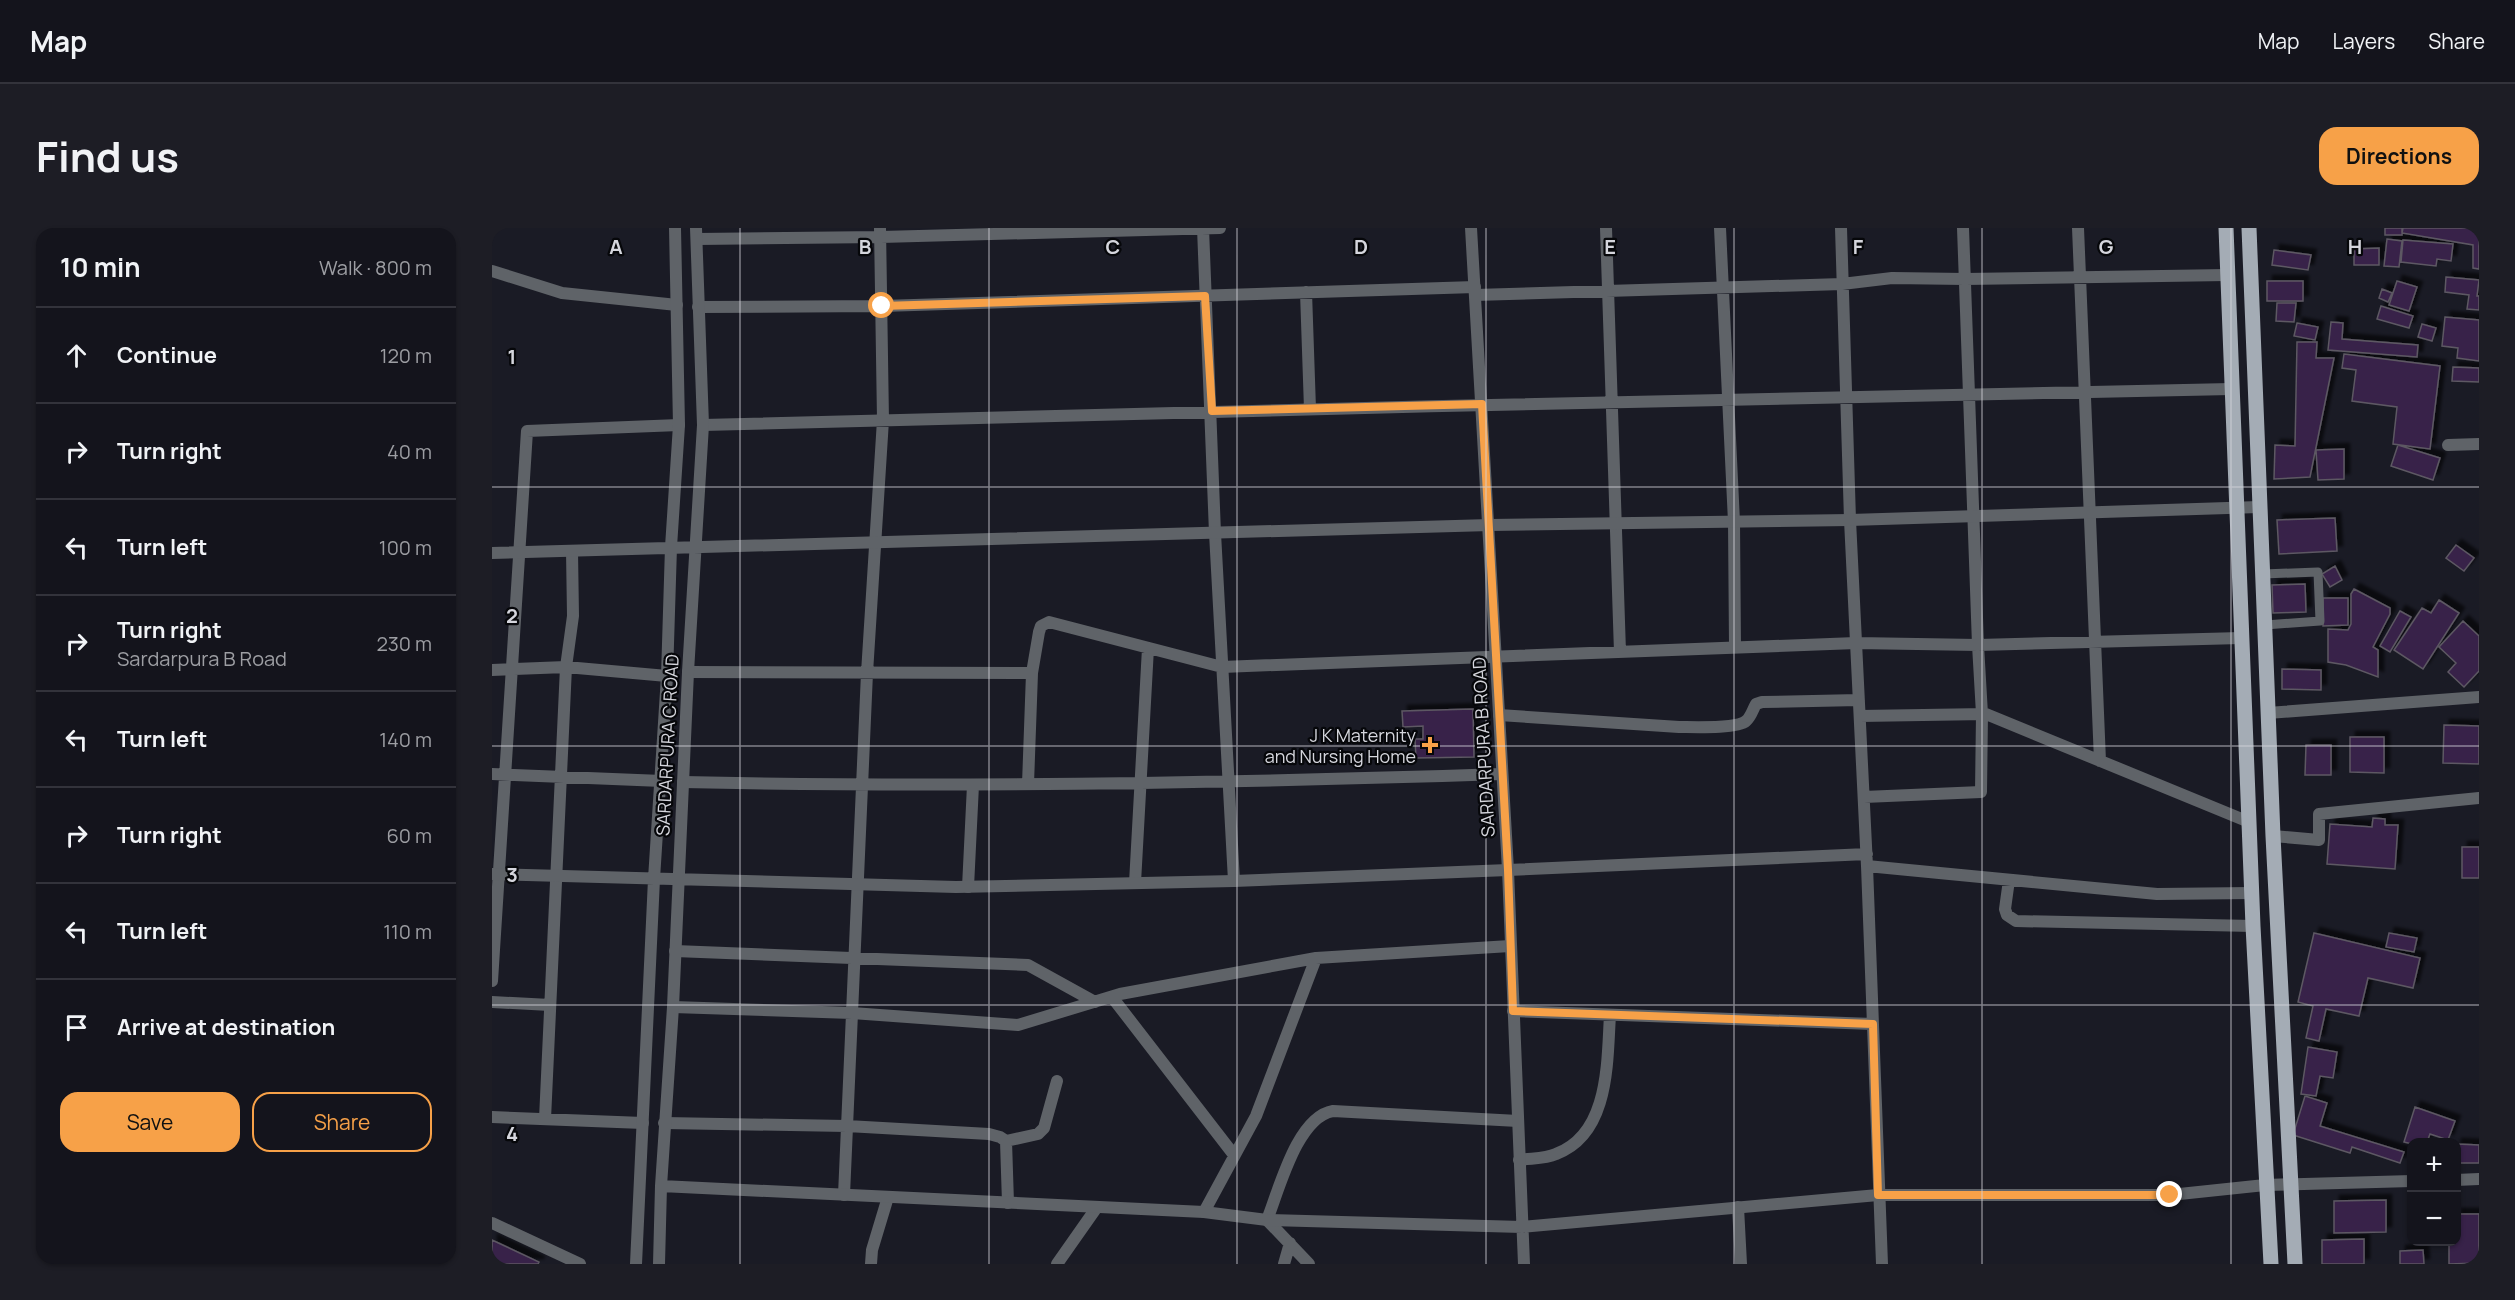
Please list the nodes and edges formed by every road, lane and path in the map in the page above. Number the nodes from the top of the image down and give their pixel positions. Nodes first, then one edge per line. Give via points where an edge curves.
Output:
1 (675, 228) edge
2 (1203, 228) edge
3 (1220, 228) edge
4 (1471, 228) edge
5 (1606, 228) edge
6 (1720, 228) edge
7 (1841, 228) edge
8 (1963, 228) edge
9 (2078, 228) edge
10 (2226, 228) edge
11 (2249, 228) edge
12 (696, 233) edge
13 (881, 233) edge
14 (492, 272) edge
15 (2227, 275) junction
16 (2080, 278) junction
17 (1965, 279) junction
18 (1842, 284) junction
19 (1722, 287) junction
20 (1608, 290) junction
21 (1475, 291) junction
22 (1306, 292) junction
23 (1205, 296) junction
24 (677, 305) junction
25 (882, 306) junction
26 (698, 307) junction
27 (2231, 389) junction
28 (2085, 392) junction
29 (1968, 395) junction
30 (1846, 398) junction
31 (1728, 400) junction
32 (1612, 402) junction
33 (1482, 404) junction
34 (1310, 408) junction
35 (1212, 411) junction
36 (883, 420) junction
37 (679, 425) junction
38 (703, 425) junction
39 (2479, 444) edge
40 (2448, 445) dead end
41 (2259, 507) junction
42 (2237, 508) junction
43 (2090, 514) junction
44 (1973, 517) junction
45 (1850, 520) junction
46 (1734, 522) junction
47 (1617, 523) junction
48 (1490, 525) junction
49 (1215, 533) junction
50 (874, 543) junction
51 (671, 547) junction
52 (695, 549) junction
53 (572, 551) junction
54 (519, 552) junction
55 (492, 553) edge
56 (2263, 574) junction
57 (2265, 625) junction
58 (2241, 638) junction
59 (2095, 642) junction
60 (1856, 643) junction
61 (1978, 645) junction
62 (1735, 647) junction
63 (1148, 648) junction
64 (1620, 652) junction
65 (1496, 657) junction
66 (567, 667) junction
67 (1222, 667) junction
68 (492, 670) edge
69 (511, 670) junction
70 (688, 672) junction
71 (867, 673) junction
72 (1032, 673) junction
73 (667, 676) junction
74 (2479, 697) edge
75 (1859, 700) junction
76 (2268, 713) junction
77 (1982, 714) junction
78 (1499, 715) junction
79 (1860, 716) junction
80 (2100, 761) junction
81 (498, 774) edge
82 (1502, 774) junction
83 (561, 776) junction
84 (662, 781) junction
85 (683, 782) junction
86 (1139, 783) junction
87 (1228, 783) junction
88 (1028, 784) junction
89 (973, 785) junction
90 (862, 786) junction
91 (1864, 796) junction
92 (2479, 798) edge
93 (2249, 822) junction
94 (2273, 836) junction
95 (1867, 860) junction
96 (1508, 870) junction
97 (495, 874) edge
98 (556, 877) junction
99 (654, 879) junction
100 (678, 880) junction
101 (2009, 880) junction
102 (1234, 881) junction
103 (1135, 883) junction
104 (857, 885) junction
105 (968, 887) junction
106 (2252, 893) junction
107 (2253, 926) junction
108 (1510, 946) junction
109 (675, 951) junction
110 (1316, 958) junction
111 (854, 959) junction
112 (492, 981) edge
113 (1112, 997) junction
114 (492, 1002) edge
115 (1095, 1002) junction
116 (550, 1005) junction
117 (673, 1007) junction
118 (1513, 1011) junction
119 (852, 1013) junction
120 (1610, 1014) junction
121 (1873, 1024) junction
122 (1057, 1081) dead end
123 (492, 1117) edge
124 (545, 1119) junction
125 (1518, 1121) junction
126 (643, 1123) junction
127 (664, 1123) junction
128 (847, 1126) junction
129 (1006, 1142) junction
130 (1234, 1155) junction
131 (1519, 1160) junction
132 (2479, 1179) edge
133 (2461, 1180) edge
134 (2407, 1181) edge
135 (2265, 1185) junction
136 (2289, 1185) junction
137 (661, 1186) junction
138 (844, 1195) junction
139 (1878, 1195) junction
140 (888, 1197) junction
141 (1008, 1203) junction
142 (1097, 1207) junction
143 (1738, 1207) junction
144 (1204, 1212) junction
145 (1267, 1220) junction
146 (492, 1223) edge
147 (1522, 1227) junction
148 (1290, 1243) junction
149 (580, 1264) edge
150 (636, 1264) edge
151 (658, 1264) edge
152 (871, 1264) edge
153 (1057, 1264) edge
154 (1284, 1264) edge
155 (1308, 1264) edge
156 (1524, 1264) edge
157 (1741, 1264) edge
158 (1882, 1264) edge
159 (2271, 1264) edge
160 (2295, 1264) edge

1 - 24 street, SARDARPURA C ROAD
2 - 3 street
2 - 13 street
2 - 23 street
4 - 21 street, SARDARPURA B ROAD
5 - 20 street
6 - 19 street
7 - 18 street
8 - 17 street
9 - 16 street
10 - 15 main road
11 - 41 main road
12 - 13 street
12 - 26 street, SARDARPURA C ROAD
13 - 25 street
14 - 24 street via 562,293
15 - 16 street
15 - 27 main road
16 - 17 street
16 - 28 street
17 - 18 street via 1892,278
17 - 29 street
18 - 19 street
18 - 30 street
19 - 20 street
19 - 31 street
20 - 21 street
20 - 32 street
21 - 22 street
21 - 33 street, SARDARPURA B ROAD
22 - 23 street
22 - 34 street
23 - 25 street
23 - 35 street
24 - 37 street, SARDARPURA C ROAD
25 - 26 street
25 - 36 street
26 - 38 street, SARDARPURA C ROAD
27 - 28 street
27 - 42 main road
28 - 29 street
28 - 43 street
29 - 30 street
29 - 44 street
30 - 31 street
30 - 45 street
31 - 32 street
31 - 46 street
32 - 33 street
32 - 47 street
33 - 34 street
33 - 48 street, SARDARPURA B ROAD
34 - 35 street
35 - 36 street
35 - 49 street
36 - 38 street
36 - 50 street
37 - 51 street, SARDARPURA C ROAD
37 - 54 street via 527,431
38 - 52 street, SARDARPURA C ROAD
39 - 40 street
41 - 42 street
41 - 56 main road
42 - 43 street
42 - 58 main road
43 - 44 street
43 - 59 street
44 - 45 street
44 - 61 street
45 - 46 street
45 - 60 street
46 - 47 street
46 - 62 street
47 - 48 street
47 - 64 street
48 - 49 street
48 - 65 street, SARDARPURA B ROAD
49 - 50 street
49 - 67 street
50 - 52 street
50 - 71 street
51 - 52 street
51 - 53 street
51 - 73 street, SARDARPURA C ROAD
52 - 70 street, SARDARPURA C ROAD
53 - 54 street
53 - 66 street via 573,616
54 - 55 street
54 - 69 street
56 - 57 main road
56 - 57 lane via 2318,572 2320,621
57 - 76 main road
58 - 59 street
58 - 93 main road
59 - 61 street
59 - 80 street
60 - 61 street
60 - 62 street
60 - 75 street
61 - 77 street
62 - 64 street
63 - 67 street
63 - 72 street via 1049,622 1041,626
63 - 86 street
64 - 65 street
65 - 67 street
65 - 78 street, SARDARPURA B ROAD
66 - 69 street
66 - 73 street
66 - 83 street
67 - 87 street
68 - 69 street
69 - 81 street
70 - 71 street
70 - 85 street, SARDARPURA C ROAD
71 - 72 street
71 - 90 street
72 - 88 street
73 - 84 street, SARDARPURA C ROAD
74 - 76 street
75 - 78 street via 1762,702 1756,704 1744,723 1703,727
75 - 79 street
76 - 94 main road
77 - 79 street
77 - 80 street
77 - 91 street via 1982,792
78 - 82 street, SARDARPURA B ROAD
79 - 91 street
80 - 93 street
81 - 83 street
81 - 97 street
82 - 87 street
82 - 96 street, SARDARPURA B ROAD
83 - 84 street
83 - 98 street
84 - 99 street, SARDARPURA C ROAD
85 - 90 street
85 - 100 street, SARDARPURA C ROAD
86 - 87 street
86 - 88 street
86 - 103 street
87 - 102 street
88 - 89 street
89 - 90 street
89 - 105 street
90 - 104 street
91 - 95 street
92 - 94 street via 2319,814 2319,840
93 - 106 main road
94 - 136 main road
95 - 96 street
95 - 101 street
95 - 121 street
96 - 102 street
96 - 108 street, SARDARPURA B ROAD
97 - 98 street
97 - 112 street
98 - 99 street
98 - 116 street
99 - 100 street
99 - 126 street, SARDARPURA C ROAD
100 - 104 street
100 - 109 street, SARDARPURA C ROAD
101 - 106 street via 2157,894
101 - 107 street via 2005,909 2016,921
102 - 103 street
103 - 105 street
104 - 105 street
104 - 111 street
106 - 107 main road
107 - 135 main road
108 - 110 street
108 - 118 street, SARDARPURA B ROAD
109 - 111 street
109 - 117 street, SARDARPURA C ROAD
110 - 113 street
110 - 130 street via 1256,1116
111 - 115 street via 1028,965
111 - 119 street
113 - 115 street
113 - 130 street
114 - 116 street
115 - 119 street via 1018,1025
116 - 124 street
117 - 119 street
117 - 127 street, SARDARPURA C ROAD
118 - 120 street
118 - 125 street, SARDARPURA B ROAD
119 - 128 street
120 - 121 street
120 - 131 street via 1604,1087 1588,1125 1569,1147 1555,1155
121 - 139 street
122 - 129 street via 1044,1128 1038,1134
123 - 124 street
124 - 126 street
125 - 131 street, SARDARPURA B ROAD
125 - 145 street via 1325,1112 1306,1128
126 - 150 street, SARDARPURA C ROAD
127 - 128 street
127 - 137 street, SARDARPURA C ROAD
128 - 129 street via 989,1134
128 - 138 street
129 - 141 street
130 - 144 street
131 - 147 street, SARDARPURA B ROAD
132 - 133 street
134 - 136 street
135 - 136 street
135 - 139 street via 2170,1195
135 - 159 main road
136 - 160 main road
137 - 138 street
137 - 151 street, SARDARPURA C ROAD
138 - 140 street
139 - 143 street
139 - 158 street
140 - 141 street
140 - 152 street
141 - 142 street
142 - 144 street
142 - 153 street
143 - 147 street
143 - 157 street
144 - 145 street
145 - 147 street
145 - 148 street
146 - 149 street
147 - 156 street, SARDARPURA B ROAD
148 - 154 street
148 - 155 street

